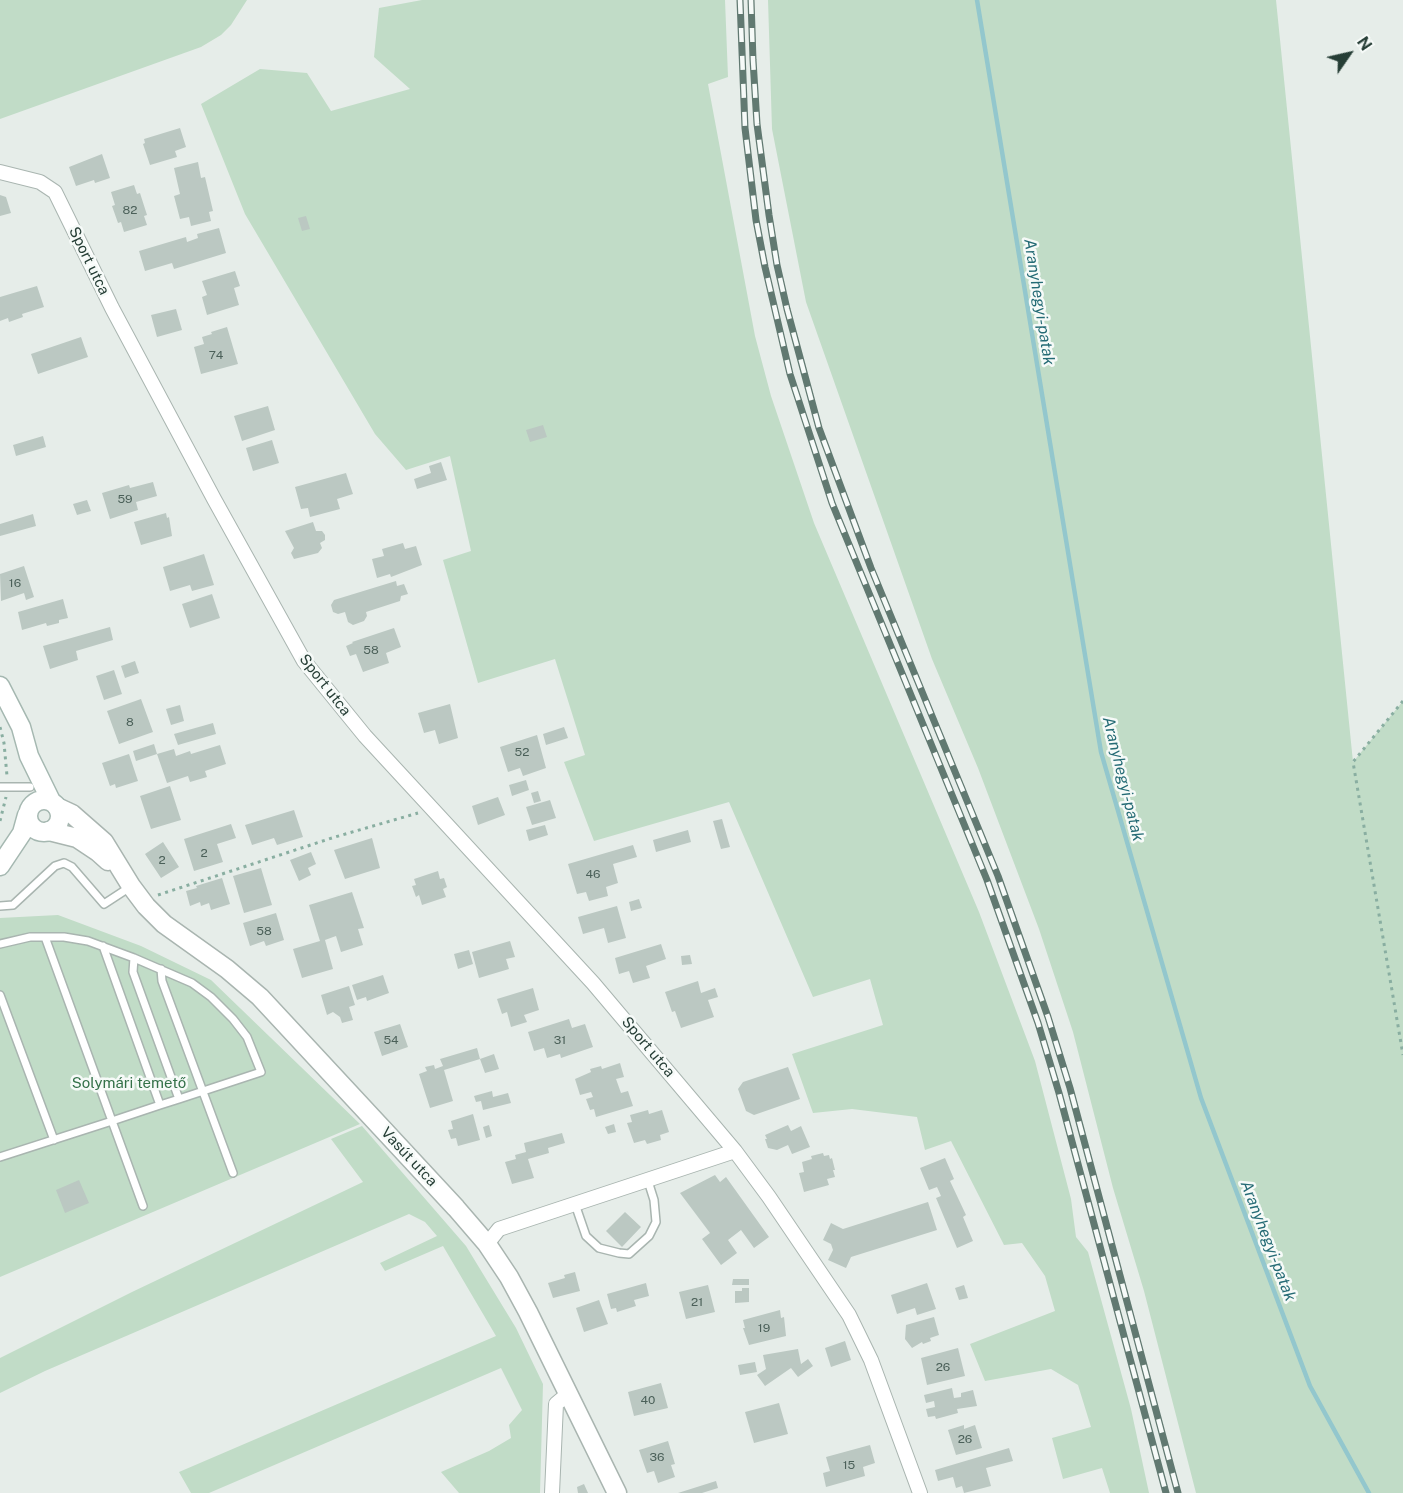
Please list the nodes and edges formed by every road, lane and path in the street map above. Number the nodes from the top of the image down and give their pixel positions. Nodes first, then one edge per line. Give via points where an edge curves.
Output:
1 (0, 172) edge
2 (0, 686) edge
3 (1403, 701) edge
4 (0, 728) edge
5 (29, 756) junction
6 (4, 786) edge
7 (30, 787) junction
8 (54, 804) junction
9 (431, 806) junction
10 (29, 811) junction
11 (0, 821) edge
12 (45, 831) junction
13 (2, 863) edge
14 (128, 883) junction
15 (157, 896) dead end
16 (0, 906) edge
17 (45, 937) junction
18 (0, 944) edge
19 (102, 946) junction
20 (134, 958) junction
21 (161, 969) junction
22 (0, 995) edge
23 (1403, 1055) edge
24 (203, 1092) junction
25 (179, 1099) junction
26 (160, 1105) junction
27 (112, 1121) junction
28 (54, 1140) junction
29 (735, 1151) junction
30 (0, 1157) edge
31 (233, 1173) dead end
32 (648, 1181) junction
33 (575, 1204) junction
34 (143, 1206) dead end
35 (487, 1244) junction
36 (568, 1394) junction
37 (552, 1493) edge
38 (617, 1493) edge
39 (920, 1493) edge

1 - 9 street, Sport utca via 40,182 55,192 112,308 304,661 365,736
2 - 5 street via 21,727
3 - 23 path via 1353,762
4 - 6 path via 7,761
5 - 7 street
5 - 8 street
6 - 7 lane
6 - 11 path
7 - 10 street
8 - 10 street via 44,799 36,801
8 - 12 street via 60,813 59,821
8 - 14 street, Vasút utca via 104,842
9 - 15 path via 426,811 302,847
9 - 29 street, Sport utca via 593,983
10 - 12 street via 29,823 34,829
10 - 13 street via 22,833
12 - 13 street
12 - 14 street, Vasút utca via 77,838 98,852
14 - 16 lane via 104,904 64,863 55,866 13,905
14 - 35 street, Vasút utca via 164,924 260,998
17 - 18 lane
17 - 19 lane
17 - 27 lane
19 - 20 lane
19 - 26 lane
20 - 21 lane
20 - 25 lane via 133,972
21 - 24 lane
21 - 24 lane via 192,983 233,1018 247,1037 261,1072
22 - 28 lane
24 - 25 lane
24 - 31 lane
25 - 26 lane
26 - 27 lane
27 - 28 lane
27 - 34 lane
28 - 30 lane
29 - 32 street
29 - 39 street, Sport utca via 849,1315 871,1360
32 - 33 street
32 - 33 lane via 656,1222 649,1236 629,1254 599,1248 586,1236
33 - 35 street via 499,1229
35 - 36 street, Vasút utca via 509,1277
36 - 37 street via 556,1404
36 - 38 street, Vasút utca

